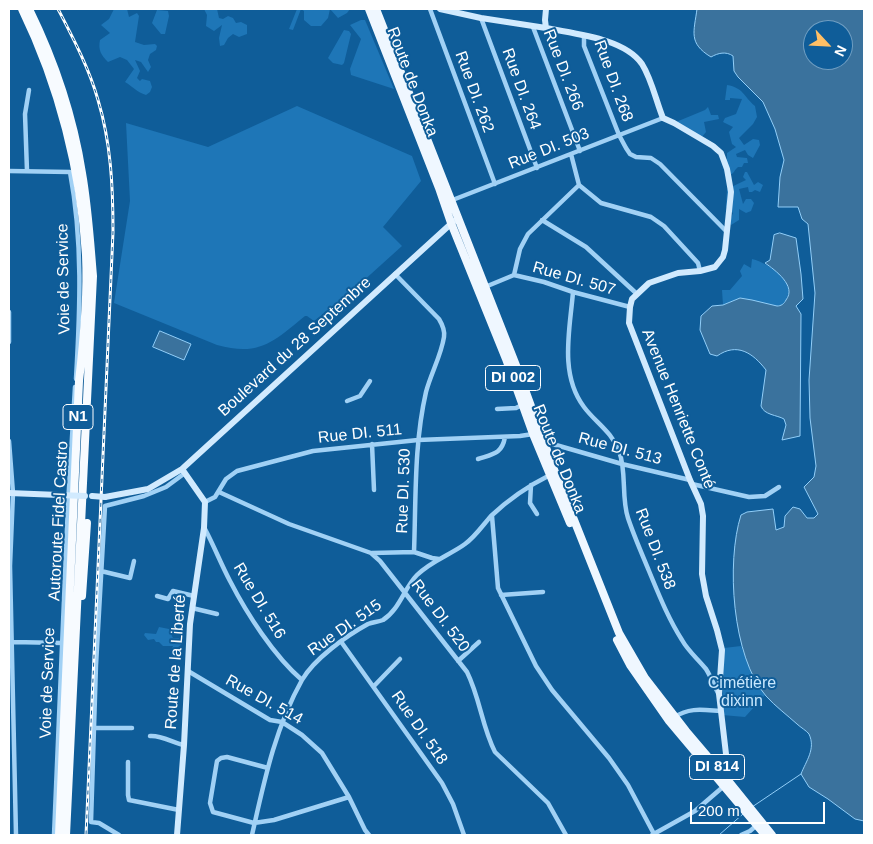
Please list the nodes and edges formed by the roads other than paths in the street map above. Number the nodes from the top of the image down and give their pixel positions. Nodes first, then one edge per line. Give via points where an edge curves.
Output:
1 (22, 9) edge
2 (29, 9) edge
3 (369, 9) edge
4 (376, 9) edge
5 (430, 9) edge
6 (440, 9) edge
7 (546, 9) edge
8 (482, 18) junction
9 (533, 27) junction
10 (546, 28) junction
11 (584, 36) junction
12 (54, 89) junction
13 (29, 90) dead end
14 (663, 118) junction
15 (619, 135) junction
16 (580, 151) junction
17 (571, 154) junction
18 (537, 168) junction
19 (9, 171) edge
20 (28, 171) junction
21 (70, 172) junction
22 (495, 184) junction
23 (579, 185) junction
24 (447, 202) junction
25 (542, 220) junction
26 (454, 221) junction
27 (727, 232) junction
28 (700, 271) junction
29 (395, 274) junction
30 (514, 275) junction
31 (93, 276) junction
32 (484, 288) junction
33 (573, 292) junction
34 (636, 294) junction
35 (630, 307) junction
36 (9, 312) edge
37 (9, 342) edge
38 (370, 381) dead end
39 (347, 401) dead end
40 (522, 405) junction
41 (497, 409) dead end
42 (533, 434) junction
43 (505, 437) junction
44 (418, 440) junction
45 (9, 441) edge
46 (544, 443) junction
47 (372, 444) junction
48 (478, 459) dead end
49 (622, 464) junction
50 (184, 471) junction
51 (550, 475) junction
52 (691, 482) junction
53 (531, 486) junction
54 (779, 487) dead end
55 (374, 490) dead end
56 (220, 492) junction
57 (11, 493) edge
58 (88, 496) junction
59 (205, 502) junction
60 (537, 514) dead end
61 (492, 516) junction
62 (204, 528) junction
63 (414, 552) junction
64 (371, 553) junction
65 (439, 558) junction
66 (134, 561) dead end
67 (101, 571) junction
68 (406, 592) junction
69 (543, 592) dead end
70 (501, 595) junction
71 (157, 596) dead end
72 (194, 596) junction
73 (192, 608) junction
74 (216, 614) dead end
75 (13, 642) junction
76 (342, 642) junction
77 (479, 642) dead end
78 (62, 643) junction
79 (75, 647) junction
80 (400, 659) dead end
81 (458, 661) junction
82 (188, 671) junction
83 (302, 680) junction
84 (374, 686) junction
85 (719, 694) junction
86 (720, 711) junction
87 (675, 717) junction
88 (282, 722) junction
89 (95, 728) junction
90 (132, 728) dead end
91 (684, 732) junction
92 (150, 736) dead end
93 (184, 745) junction
94 (128, 762) dead end
95 (268, 768) junction
96 (725, 782) junction
97 (349, 797) junction
98 (179, 810) junction
99 (755, 820) junction
100 (254, 823) junction
101 (16, 835) edge
102 (54, 835) edge
103 (59, 835) edge
104 (66, 835) edge
105 (119, 835) edge
106 (177, 835) edge
107 (252, 835) edge
108 (369, 835) edge
109 (464, 835) edge
110 (566, 835) edge
111 (653, 835) edge
112 (741, 835) edge
113 (765, 835) edge
114 (772, 835) edge

1 - 12 highway, Autoroute Fidel Castro / N1
2 - 31 highway, Autoroute Fidel Castro / N1 via 52,60 72,127 82,172
3 - 24 main road, Route de Donka / DI 002
4 - 24 main road, Route de Donka / DI 002
5 - 22 street, Rue DI. 262
6 - 8 main road
7 - 10 main road
8 - 9 main road
8 - 18 street, Rue DI. 264
9 - 10 main road
9 - 16 street, Rue DI. 266
10 - 11 main road
11 - 14 main road via 608,41 637,58 648,76
11 - 15 street, Rue DI. 268 via 584,46
12 - 21 highway
12 - 103 highway, Autoroute Fidel Castro / N1 via 78,188 86,254
13 - 20 street via 26,114
14 - 15 street, Rue DI. 503
14 - 27 main road via 720,153 731,192
15 - 16 street, Rue DI. 503
15 - 27 street, Rue DI. 268 via 630,154 651,158 660,164
16 - 17 street, Rue DI. 503
17 - 18 street, Rue DI. 503
17 - 23 street
18 - 22 street, Rue DI. 503
19 - 20 street
20 - 21 street
21 - 78 street, Voie de Service via 81,292
22 - 24 street, Rue DI. 503
23 - 25 street
23 - 28 street via 602,202 651,217 664,226 698,263
24 - 26 main road, Route de Donka / DI 002
25 - 30 street via 528,234 520,249
25 - 34 street via 586,247
26 - 29 main road, Boulevard du 28 Septembre
26 - 32 main road, Route de Donka / DI 002
26 - 40 main road, Route de Donka / DI 002
27 - 28 main road via 723,258 715,266
28 - 34 main road via 663,277
29 - 44 street, Rue DI. 530 via 439,319 444,330 421,413
29 - 50 main road, Boulevard du 28 Septembre
30 - 32 street, Rue DI. 507
30 - 33 street, Rue DI. 507
31 - 58 highway
31 - 79 highway, Autoroute Fidel Castro / N1
32 - 46 main road, Route de Donka / DI 002
33 - 35 street, Rue DI. 507
33 - 49 street, Rue DI. 538 via 568,356 570,376 584,407 619,450
34 - 35 main road, Avenue Henriette Conté
35 - 52 main road, Avenue Henriette Conté via 632,334
36 - 37 street
38 - 39 street via 360,396
40 - 41 street
40 - 42 main road, Route de Donka / DI 002
42 - 43 street, Rue DI. 511
42 - 51 main road, Route de Donka / DI 002
43 - 44 street, Rue DI. 511
43 - 48 street via 500,451
44 - 47 street, Rue DI. 511
44 - 63 street, Rue DI. 530
45 - 57 street
46 - 49 street, Rue DI. 513
46 - 87 main road, Route de Donka / DI 002 via 619,633 636,666
47 - 55 street
47 - 56 street, Rue DI. 511 via 313,452 237,470 226,479
49 - 52 street, Rue DI. 513
49 - 85 street, Rue DI. 538 via 627,517 666,611
50 - 58 main road, Boulevard du 28 Septembre, bridge via 148,489 105,497
50 - 59 main road
50 - 67 street via 166,487 105,506
51 - 53 street, Rue DI. 515
51 - 91 main road, Route de Donka / DI 002 via 617,641 642,683 670,721
52 - 54 street, Rue DI. 513 via 749,497 765,496
52 - 85 main road, Avenue Henriette Conté via 703,516 702,574 706,596 722,650
53 - 60 street via 530,503
53 - 61 street, Rue DI. 515 via 515,495
56 - 59 street, Rue DI. 511
56 - 64 street, Rue DI. 520 via 289,524
57 - 58 main road, Boulevard du 28 Septembre, bridge
57 - 75 street
58 - 79 highway via 84,583
59 - 62 main road, Route de la Liberté
61 - 65 street, Rue DI. 515 via 466,544
61 - 70 street
62 - 72 main road, Route de la Liberté
62 - 83 street, Rue DI. 516 via 248,611 290,670
63 - 64 street
63 - 65 street
64 - 68 street, Rue DI. 520
65 - 68 street, Rue DI. 515 via 417,575
66 - 67 street via 130,578
67 - 89 street
68 - 76 street, Rue DI. 515 via 382,620
68 - 81 street, Rue DI. 520
69 - 70 street
70 - 111 street via 536,666 609,758 628,786
71 - 72 street via 168,599 173,591
72 - 73 main road, Route de la Liberté
73 - 74 street
73 - 82 main road, Route de la Liberté
75 - 78 street
75 - 101 street
76 - 83 street, Rue DI. 515 via 322,656
76 - 84 street, Rue DI. 518
77 - 81 street
78 - 102 street, Voie de Service
79 - 104 highway, Autoroute Fidel Castro / N1
80 - 84 street
81 - 110 street, Rue DI. 520 via 474,686 495,752 548,802
82 - 88 street, Rue DI. 514 via 270,720
82 - 93 main road, Route de la Liberté
83 - 88 street, Rue DI. 515
84 - 109 street, Rue DI. 518 via 442,782 454,804
85 - 86 main road, Avenue Henriette Conté
86 - 87 street via 683,711
86 - 96 main road, Avenue Henriette Conté via 726,754
87 - 91 main road, Route de Donka / DI 002
88 - 95 street, Rue DI. 515
88 - 97 street, Rue DI. 514 via 322,753
89 - 90 street
89 - 105 street via 91,822
91 - 96 main road, Route de Donka / DI 814
92 - 93 street
93 - 98 main road, Route de la Liberté
94 - 98 street via 129,800
95 - 100 street, Rue DI. 515
95 - 100 street via 227,757 217,761 210,803 213,812
96 - 99 main road, Route de Donka / DI 814
96 - 111 street via 695,811
97 - 100 street
97 - 108 street, Rue DI. 514
98 - 106 main road, Route de la Liberté
99 - 112 street via 750,832
99 - 113 main road
99 - 114 main road
100 - 107 street, Rue DI. 515

